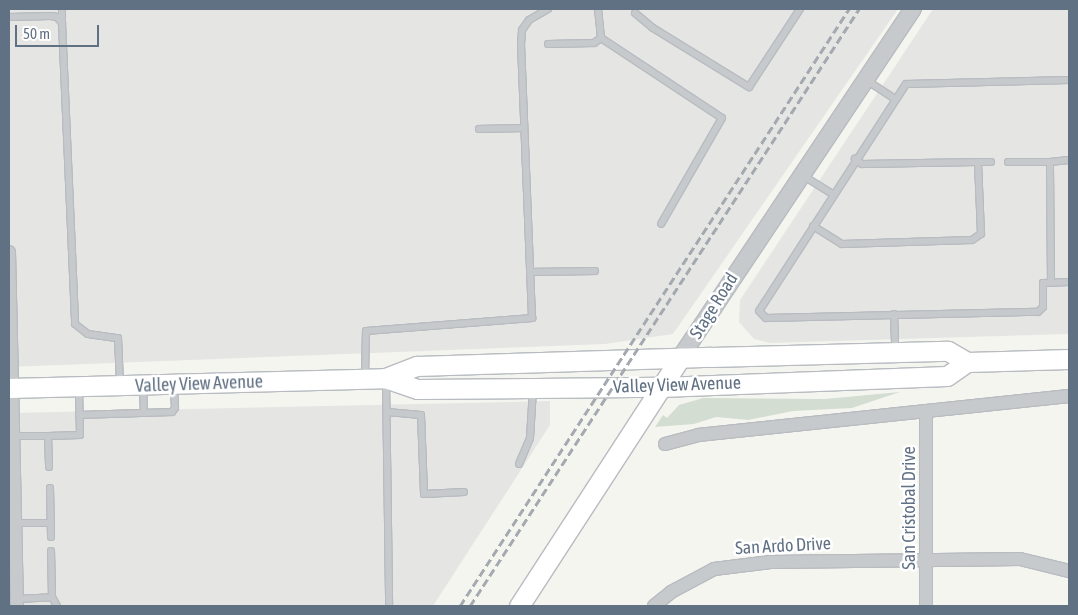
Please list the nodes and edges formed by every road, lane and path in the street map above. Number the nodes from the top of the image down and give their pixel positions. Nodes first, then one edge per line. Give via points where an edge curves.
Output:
1 (62, 9) edge
2 (548, 9) edge
3 (598, 9) edge
4 (800, 9) edge
5 (913, 9) edge
6 (634, 10) edge
7 (9, 17) edge
8 (62, 23) junction
9 (601, 38) junction
10 (548, 44) dead end
11 (866, 80) junction
12 (1069, 80) edge
13 (894, 98) junction
14 (524, 128) junction
15 (479, 129) dead end
16 (855, 159) junction
17 (1069, 160) edge
18 (978, 162) junction
19 (991, 162) dead end
20 (1008, 162) dead end
21 (1050, 162) junction
22 (801, 175) junction
23 (833, 194) junction
24 (661, 224) dead end
25 (813, 226) junction
26 (9, 252) edge
27 (595, 271) dead end
28 (530, 272) junction
29 (9, 274) edge
30 (1052, 282) junction
31 (1069, 282) edge
32 (894, 314) junction
33 (895, 353) junction
34 (680, 358) junction
35 (1069, 359) edge
36 (966, 362) junction
37 (386, 378) junction
38 (365, 379) junction
39 (174, 385) junction
40 (120, 386) junction
41 (143, 386) junction
42 (79, 387) junction
43 (661, 387) junction
44 (533, 388) junction
45 (10, 389) edge
46 (1069, 396) edge
47 (926, 411) junction
48 (387, 412) junction
49 (144, 413) junction
50 (79, 415) junction
51 (13, 436) junction
52 (48, 436) junction
53 (665, 444) dead end
54 (520, 464) dead end
55 (49, 467) dead end
56 (50, 488) dead end
57 (12, 489) edge
58 (464, 492) dead end
59 (50, 522) junction
60 (12, 523) edge
61 (51, 537) dead end
62 (51, 551) dead end
63 (926, 559) junction
64 (1069, 571) edge
65 (52, 597) junction
66 (17, 602) edge
67 (57, 606) edge
68 (390, 606) edge
69 (520, 606) edge
70 (654, 606) edge
71 (926, 606) edge

1 - 8 lane
2 - 14 lane via 529,20 522,30
3 - 9 lane
4 - 6 lane via 749,87 652,28
5 - 11 street, Stage Road
7 - 8 lane via 51,16
8 - 40 lane via 75,324 88,334 118,338
9 - 10 lane via 594,43
9 - 24 lane via 722,118
11 - 13 lane
11 - 22 street, Stage Road
12 - 13 lane via 906,84
13 - 16 lane
14 - 15 lane
14 - 28 lane
16 - 18 lane via 862,164
16 - 23 lane
17 - 21 lane
18 - 19 lane
18 - 25 lane via 981,234 972,240 842,244
20 - 21 lane
21 - 30 lane
22 - 23 lane
22 - 34 street, Stage Road
23 - 25 lane
25 - 32 lane via 759,311 762,315 766,318
26 - 29 street
27 - 28 lane
28 - 38 lane via 532,318 366,330
29 - 45 street
30 - 31 lane
30 - 32 lane via 1043,283 1043,307 1038,312
32 - 33 lane
33 - 34 main road, Valley View Avenue
33 - 36 main road, Valley View Avenue via 948,351
34 - 37 main road, Valley View Avenue via 417,366
34 - 43 main road, Stage Road
35 - 36 main road, Valley View Avenue
36 - 43 main road, Valley View Avenue via 947,376
37 - 38 main road, Valley View Avenue
37 - 44 main road, Valley View Avenue via 417,389
37 - 48 lane
38 - 39 main road, Valley View Avenue
39 - 41 main road, Valley View Avenue
39 - 49 lane via 175,411
40 - 41 main road, Valley View Avenue
40 - 42 main road, Valley View Avenue
41 - 49 lane
42 - 45 main road, Valley View Avenue
42 - 50 lane
43 - 44 main road, Valley View Avenue
43 - 69 main road, Stage Road
44 - 54 lane via 530,438
45 - 51 street
46 - 47 street
47 - 53 street via 698,435
47 - 63 street, San Cristobal Drive
48 - 58 lane via 421,415 424,494
48 - 68 lane
49 - 50 lane
50 - 52 lane via 80,435
51 - 52 lane
51 - 57 street
52 - 55 lane
56 - 59 lane
57 - 60 street
59 - 60 lane
59 - 61 lane
60 - 66 street
62 - 65 lane
63 - 64 street, San Ardo Drive via 1020,559
63 - 70 street, San Ardo Drive via 771,562 714,569 671,592
63 - 71 street, San Cristobal Drive
65 - 66 lane
65 - 67 lane

